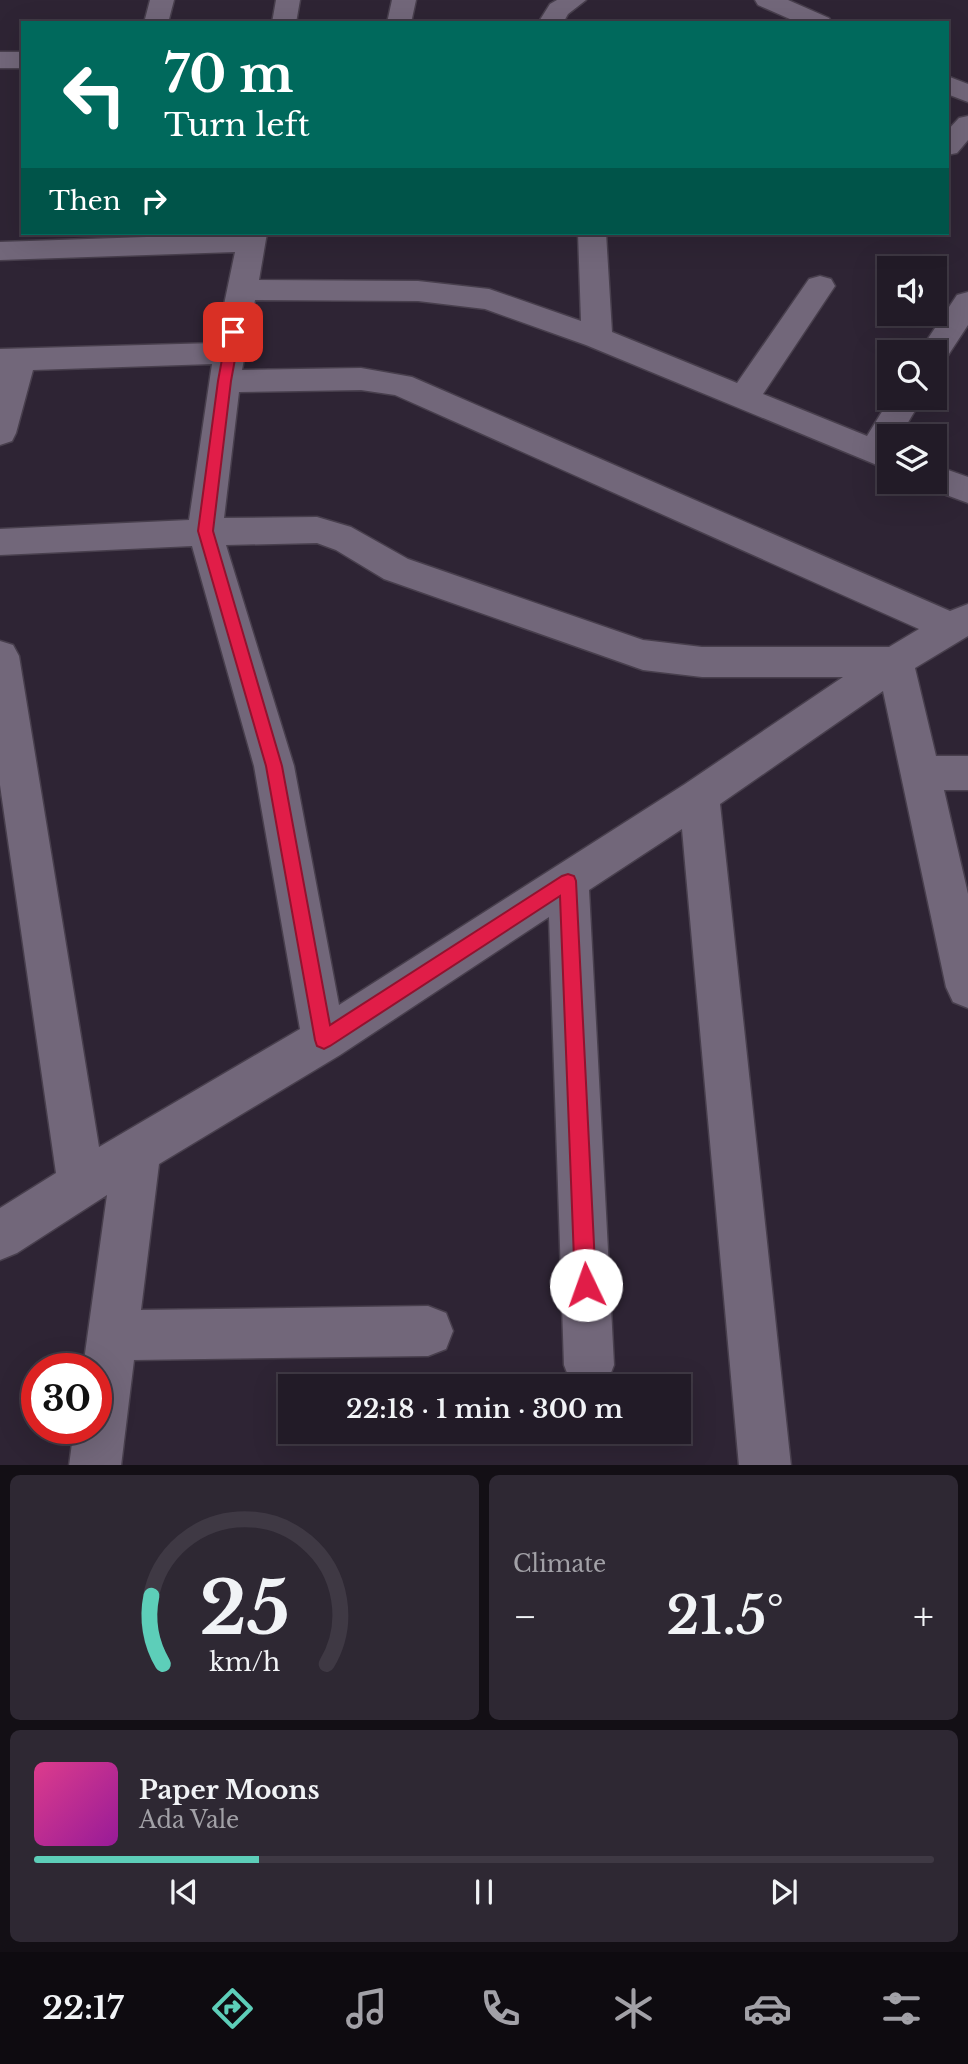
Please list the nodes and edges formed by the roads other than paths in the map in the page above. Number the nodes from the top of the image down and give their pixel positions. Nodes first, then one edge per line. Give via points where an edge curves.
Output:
1 (162, 0) edge
2 (288, 0) edge
3 (404, 0) edge
4 (574, 0) edge
5 (767, 0) edge
6 (157, 21) edge
7 (285, 21) edge
8 (399, 21) edge
9 (551, 21) edge
10 (815, 21) edge
11 (0, 60) edge
12 (21, 60) edge
13 (949, 85) edge
14 (968, 94) edge
15 (968, 124) edge
16 (949, 146) edge
17 (949, 149) edge
18 (968, 159) edge
19 (592, 235) edge
20 (252, 237) edge
21 (0, 251) edge
22 (820, 286) dead end
23 (243, 290) junction
24 (968, 302) edge
25 (597, 338) junction
26 (942, 340) edge
27 (10, 360) edge
28 (227, 367) junction
29 (744, 398) junction
30 (0, 433) edge
31 (877, 453) edge
32 (947, 482) edge
33 (968, 490) edge
34 (205, 531) junction
35 (0, 541) edge
36 (960, 623) edge
37 (0, 656) edge
38 (895, 662) junction
39 (920, 773) junction
40 (968, 773) edge
41 (699, 796) junction
42 (13, 824) edge
43 (568, 881) junction
44 (968, 987) edge
45 (324, 1040) junction
46 (137, 1151) junction
47 (81, 1184) junction
48 (0, 1236) edge
49 (428, 1331) dead end
50 (113, 1335) junction
51 (589, 1365) dead end
52 (95, 1465) edge
53 (765, 1465) edge

1 - 6 street
2 - 7 street
3 - 8 street
4 - 9 street via 558,9
5 - 10 street
11 - 12 street
13 - 14 street
15 - 16 street
17 - 18 street
19 - 25 street
20 - 21 street
20 - 23 street
22 - 29 street
23 - 25 street via 469,295 510,305
23 - 28 street
24 - 26 street
25 - 29 street
27 - 28 street
27 - 30 street
28 - 34 street
28 - 36 street via 401,385
29 - 31 street
32 - 33 street
34 - 35 street
34 - 38 street via 331,531 396,569 653,656 702,662
34 - 45 street via 274,766
36 - 38 street
37 - 42 street
38 - 39 street
38 - 41 street
39 - 40 street
39 - 44 street
41 - 43 street
41 - 53 street
42 - 47 street
43 - 45 street
43 - 51 street
45 - 46 street
46 - 47 street
46 - 50 street
47 - 48 street
49 - 50 street
50 - 52 street

